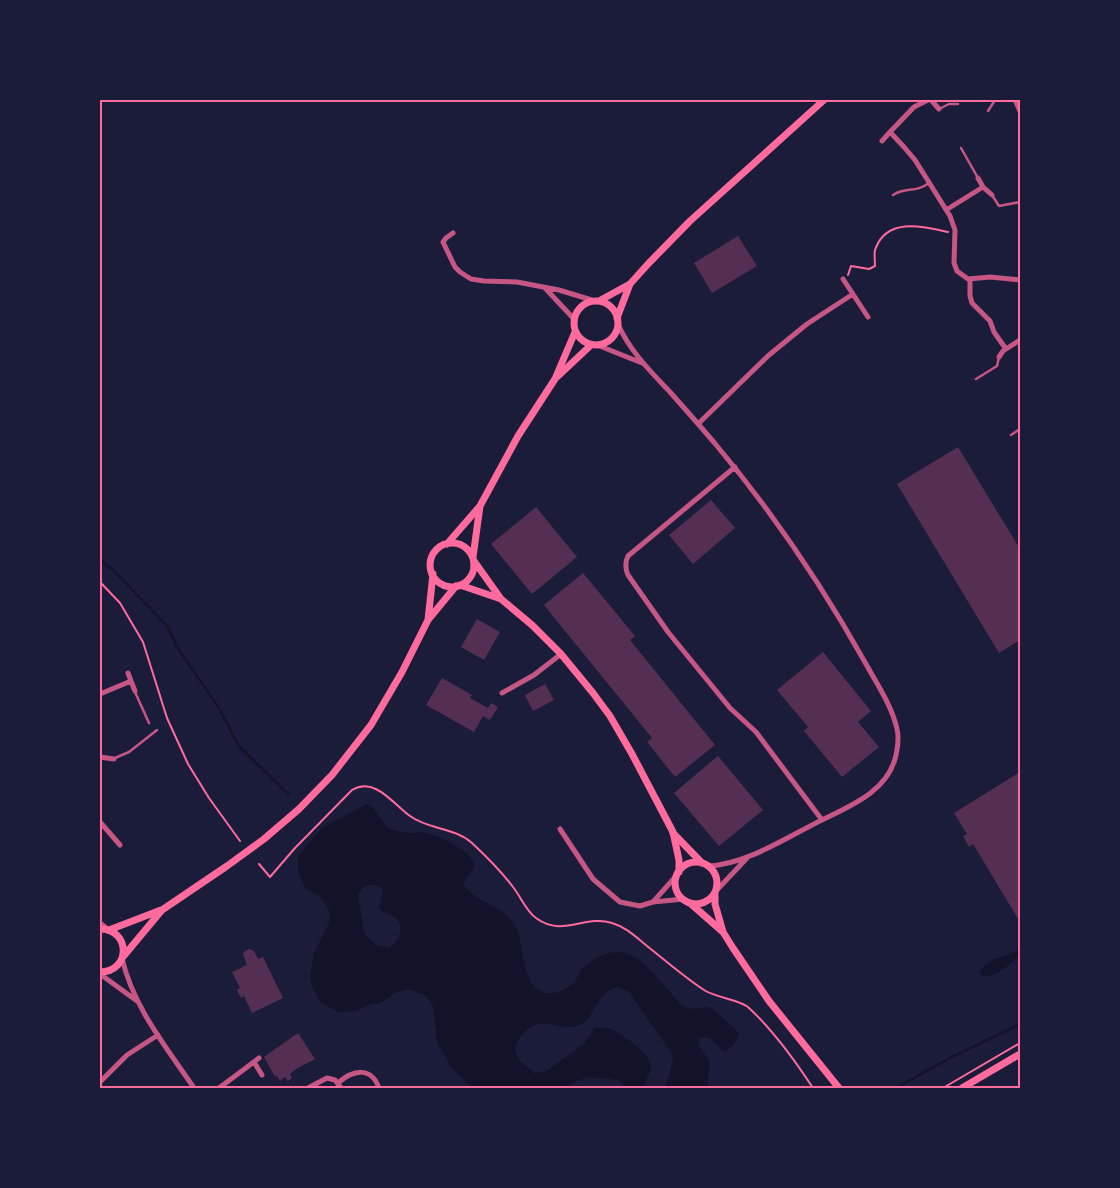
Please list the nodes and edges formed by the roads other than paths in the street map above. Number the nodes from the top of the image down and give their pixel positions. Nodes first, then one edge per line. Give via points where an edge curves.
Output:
1 (824, 100) edge
2 (930, 100) edge
3 (995, 100) edge
4 (1015, 100) edge
5 (958, 104) dead end
6 (939, 109) joint
7 (988, 111) dead end
8 (1020, 111) edge
9 (890, 132) junction
10 (882, 141) dead end
11 (961, 148) dead end
12 (978, 178) joint
13 (928, 184) junction
14 (983, 187) junction
15 (893, 195) dead end
16 (992, 195) joint
17 (1020, 202) edge
18 (946, 210) junction
19 (453, 233) dead end
20 (843, 279) road end
21 (970, 279) junction
22 (1020, 280) edge
23 (630, 284) junction
24 (544, 288) junction
25 (853, 294) junction
26 (597, 301) junction
27 (868, 317) dead end
28 (574, 319) junction
29 (617, 321) junction
30 (575, 332) junction
31 (1020, 341) edge
32 (594, 345) junction
33 (1006, 349) junction
34 (999, 357) joint
35 (642, 363) junction
36 (555, 379) junction
37 (976, 379) dead end
38 (698, 424) junction
39 (1020, 429) edge
40 (1011, 435) dead end
41 (735, 467) junction
42 (480, 506) junction
43 (447, 544) junction
44 (473, 559) junction
45 (433, 574) junction
46 (458, 586) junction
47 (501, 599) junction
48 (428, 620) junction
49 (560, 654) junction
50 (128, 673) dead end
51 (131, 680) junction
52 (135, 691) joint
53 (502, 693) dead end
54 (100, 694) edge
55 (149, 723) dead end
56 (157, 730) dead end
57 (100, 757) edge
58 (114, 758) joint
59 (822, 820) junction
60 (100, 822) edge
61 (560, 829) dead end
62 (673, 832) junction
63 (120, 845) dead end
64 (747, 858) junction
65 (706, 864) junction
66 (678, 873) junction
67 (715, 892) junction
68 (687, 901) junction
69 (653, 902) junction
70 (162, 910) junction
71 (100, 923) edge
72 (100, 929) edge
73 (108, 930) junction
74 (723, 932) junction
75 (122, 958) junction
76 (100, 973) edge
77 (137, 1002) junction
78 (158, 1035) junction
79 (1020, 1054) edge
80 (259, 1058) dead end
81 (254, 1062) junction
82 (262, 1075) dead end
83 (100, 1082) edge
84 (339, 1085) edge
85 (839, 1087) edge
86 (194, 1088) edge
87 (219, 1088) edge
88 (308, 1088) edge
89 (379, 1088) edge
90 (962, 1088) edge

1 - 23 main road via 690,220
2 - 6 street
2 - 9 street via 914,107
3 - 7 lane
4 - 8 street
5 - 6 lane
9 - 10 street
9 - 13 street via 908,151
11 - 12 lane
12 - 14 street
13 - 15 lane
13 - 18 street
14 - 16 street
14 - 18 street
16 - 17 lane via 999,206
18 - 21 street via 955,233 955,266 960,274
19 - 24 street via 443,242 455,267 465,276
20 - 25 street
21 - 22 street
21 - 33 street via 972,303 990,321
23 - 26 main road
23 - 29 main road
24 - 26 street
24 - 28 street
25 - 27 street
25 - 38 street via 769,354
26 - 28 main road via 581,306
26 - 29 main road via 611,307
28 - 30 main road
29 - 32 main road via 614,336 609,341
29 - 35 street
30 - 32 main road via 584,342
30 - 36 main road
31 - 33 street
32 - 35 street
32 - 36 main road
33 - 34 street
34 - 37 lane via 997,366
35 - 38 street
36 - 42 main road via 518,436
38 - 41 street
39 - 40 lane
41 - 59 street via 826,596 869,670 897,728 896,757 886,779 863,798
41 - 59 street via 628,556 626,570 668,632 730,708 756,732
42 - 43 main road
42 - 44 main road
43 - 44 main road via 460,544
43 - 45 main road via 433,555
44 - 46 main road via 472,573
44 - 47 main road
45 - 46 main road via 442,584
45 - 48 main road
46 - 47 main road
46 - 48 main road
47 - 49 main road
48 - 70 main road via 371,725 316,792 264,839
49 - 53 street via 534,675
49 - 62 main road via 593,693 620,733
50 - 51 street
51 - 52 street
51 - 54 street
52 - 55 lane
56 - 58 lane via 126,754
57 - 58 street
59 - 64 street
60 - 63 street
61 - 69 street via 587,872 613,897 635,906
62 - 65 main road
62 - 66 main road via 679,860
64 - 65 street
64 - 67 street
65 - 66 main road via 690,863
65 - 67 main road via 717,878
66 - 68 main road via 676,886
66 - 69 street
67 - 68 main road via 703,903
67 - 74 main road
68 - 69 street
68 - 74 main road
70 - 73 main road
70 - 75 main road
71 - 73 street
72 - 73 main road
73 - 75 main road via 117,935 122,944
74 - 85 main road via 769,1000
75 - 76 main road via 113,969
75 - 77 street
76 - 77 street
77 - 78 street
78 - 83 street via 127,1055
78 - 86 street
79 - 90 main road
80 - 81 street
81 - 82 street
81 - 87 street
84 - 88 street via 327,1078
84 - 89 street via 349,1074 360,1072 373,1077

